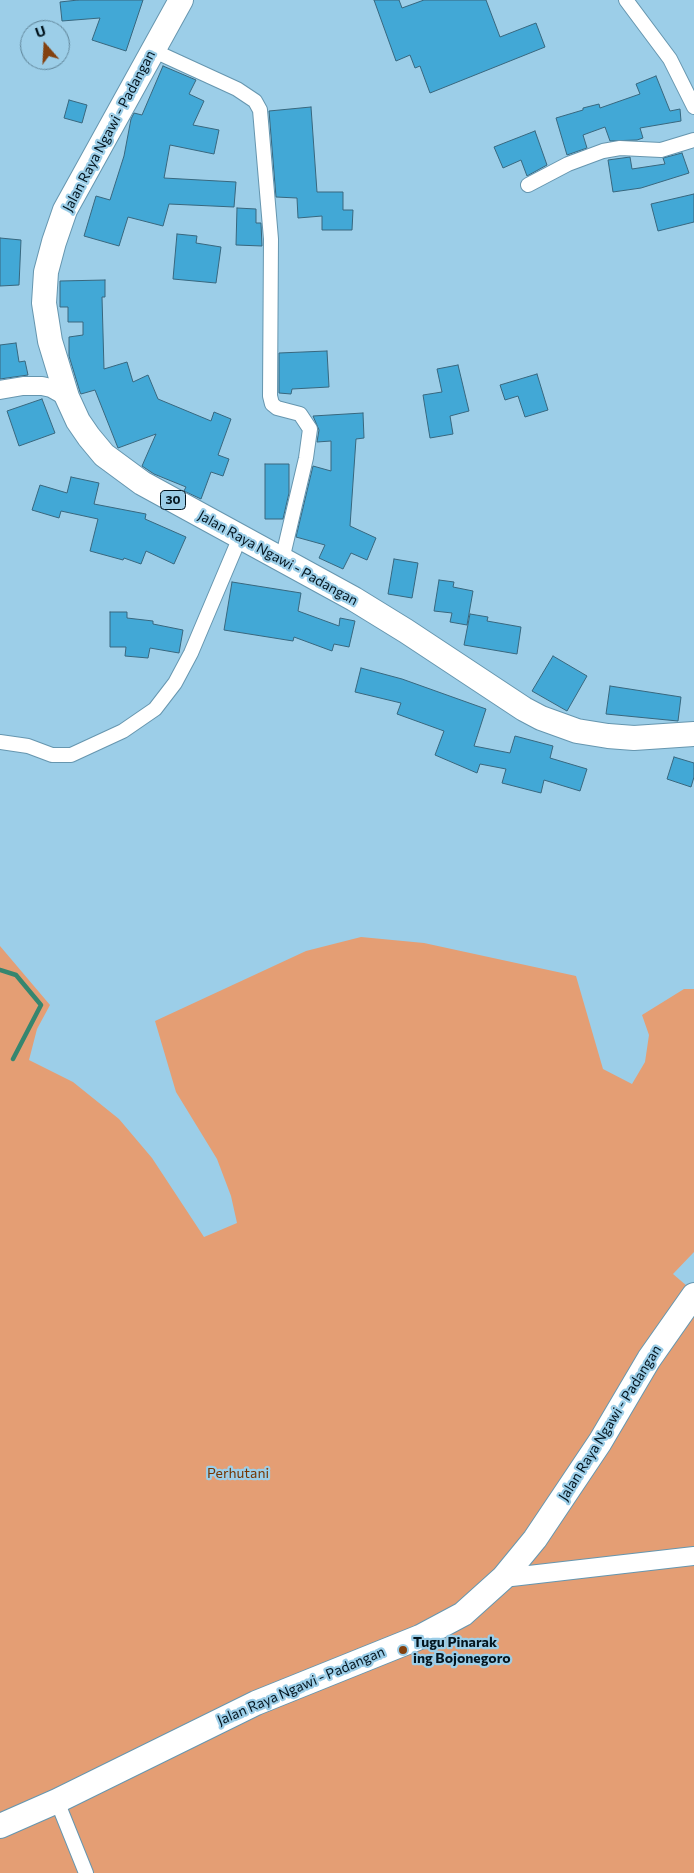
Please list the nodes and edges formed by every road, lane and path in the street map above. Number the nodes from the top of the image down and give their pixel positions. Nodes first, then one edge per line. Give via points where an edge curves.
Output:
1 (181, 0) edge
2 (626, 0) edge
3 (152, 50) junction
4 (694, 107) edge
5 (694, 140) edge
6 (528, 185) dead end
7 (0, 390) edge
8 (67, 397) junction
9 (240, 537) junction
10 (282, 560) junction
11 (694, 734) edge
12 (0, 742) edge
13 (694, 1295) edge
14 (694, 1556) edge
15 (503, 1578) junction
16 (57, 1801) junction
17 (0, 1826) edge
18 (86, 1873) edge

1 - 3 highway, Jalan Raya Ngawi - Padangan / 30
2 - 4 street via 670,59
3 - 8 highway, Jalan Raya Ngawi - Padangan / 30 via 65,210 46,272 44,303 50,341
3 - 10 street via 237,89 255,101 260,110 271,239 270,396 277,408 300,414 310,429
5 - 6 street via 661,150 620,148 604,152 568,164
7 - 8 street via 42,386
8 - 9 highway, Jalan Raya Ngawi - Padangan / 30 via 89,437 122,470
9 - 10 highway, Jalan Raya Ngawi - Padangan / 30
9 - 12 street via 191,652 175,683 155,709 123,731 71,755 52,756 28,746
10 - 11 highway, Jalan Raya Ngawi - Padangan / 30 via 406,631 547,721 577,731 608,736 634,738
13 - 15 highway, Jalan Raya Ngawi - Padangan via 649,1359 600,1442 540,1531
14 - 15 street
15 - 16 highway, Jalan Raya Ngawi - Padangan via 446,1625 256,1703
16 - 17 highway, Jalan Raya Ngawi - Padangan
16 - 18 street

